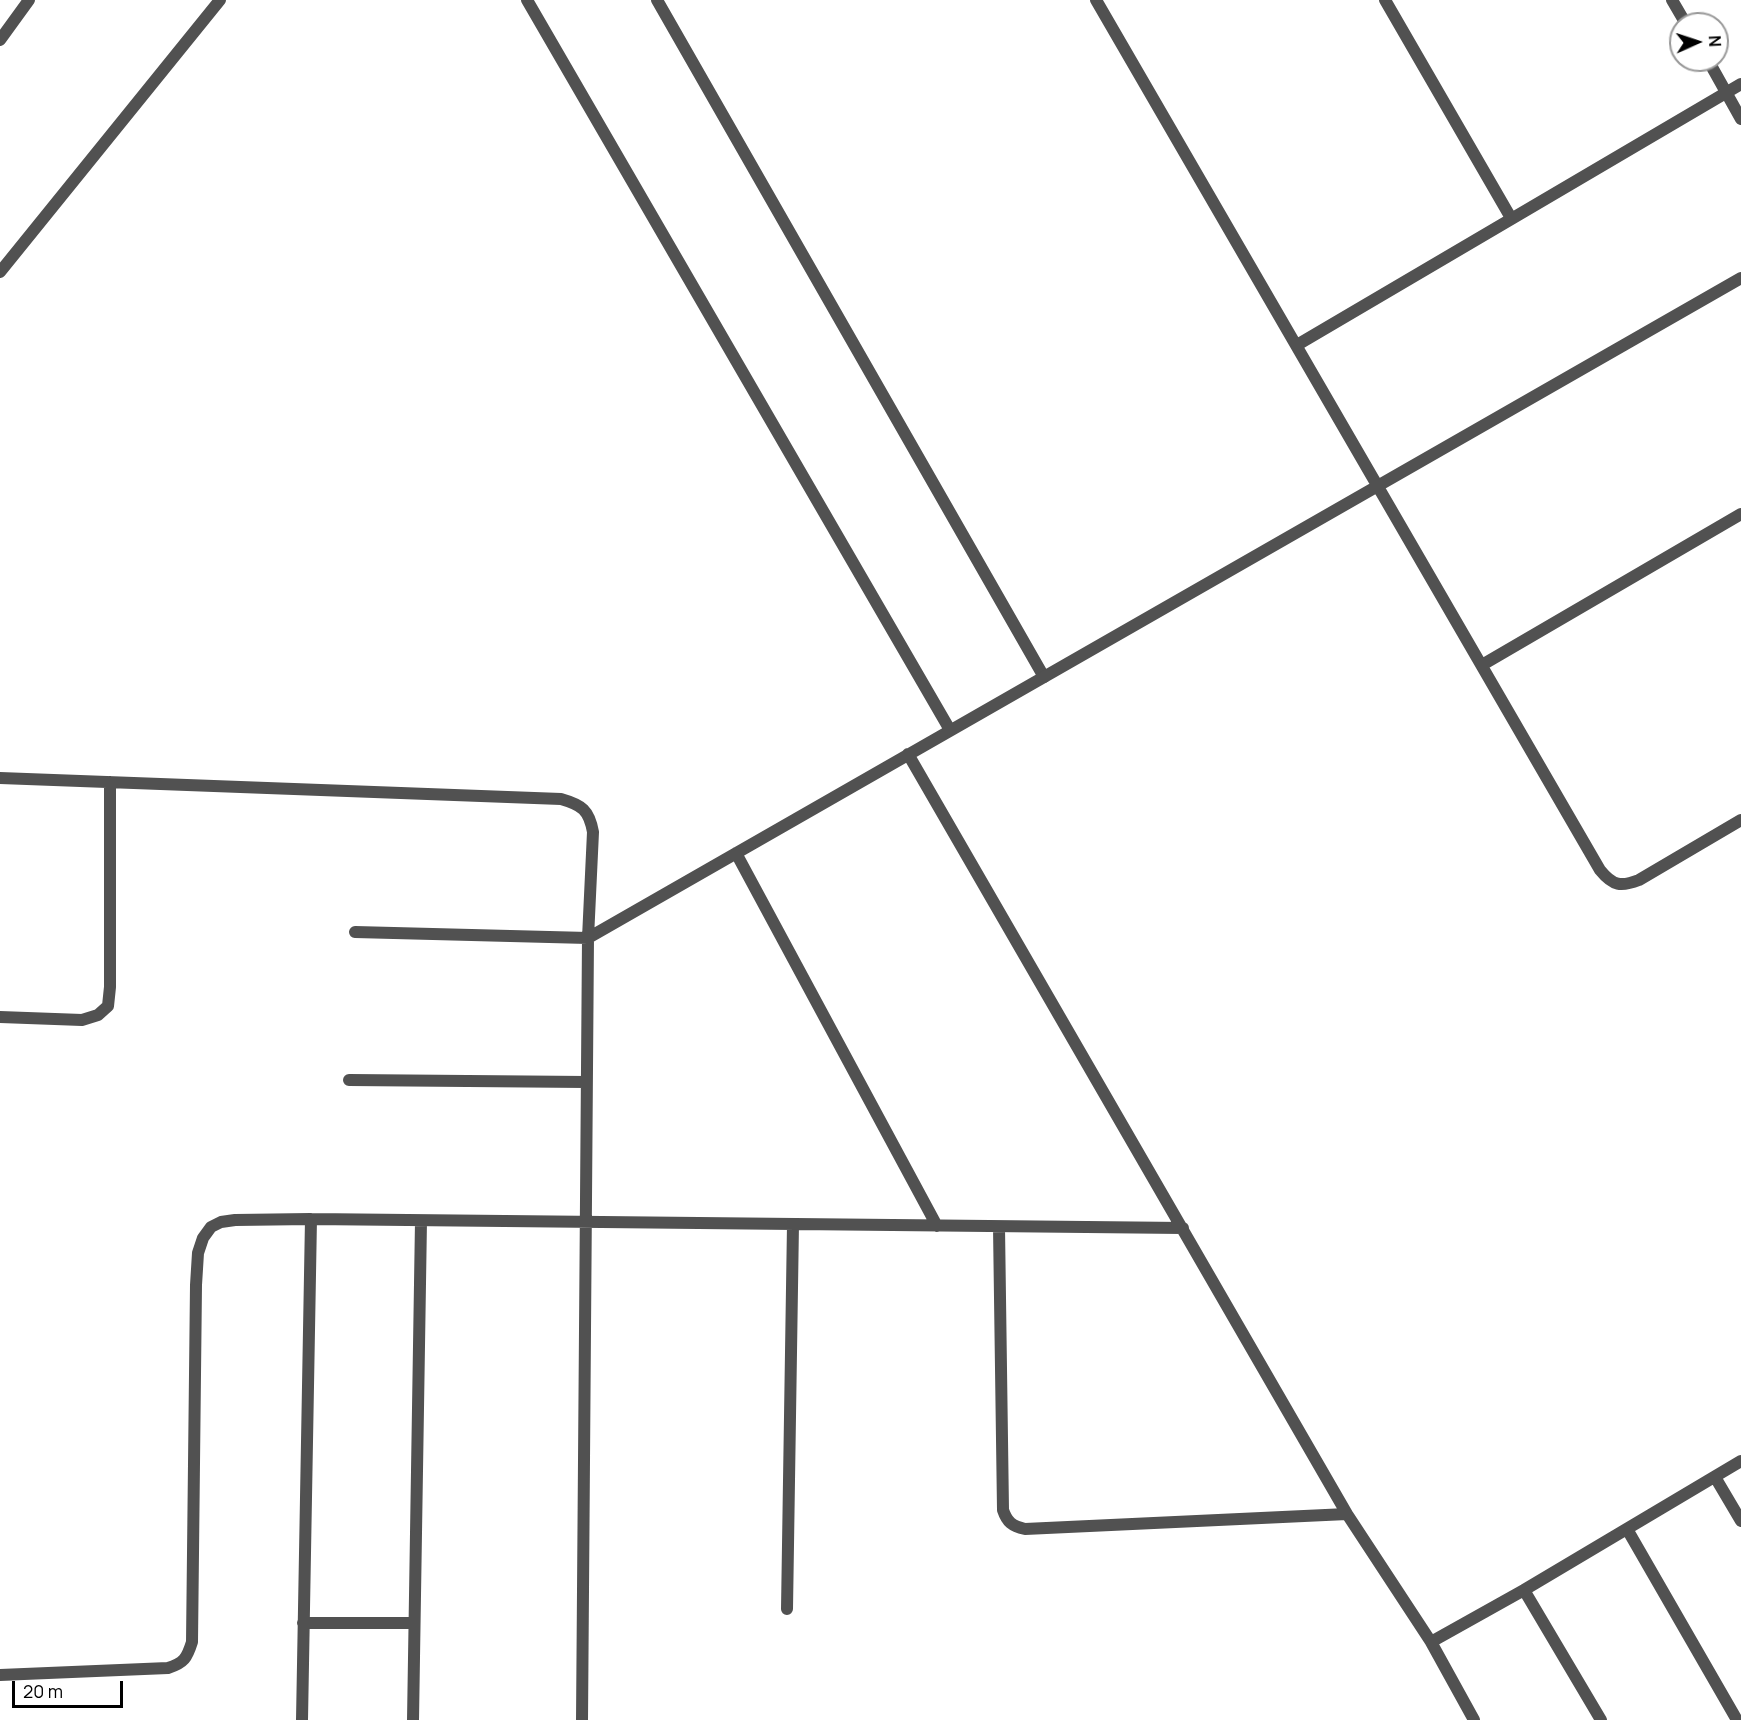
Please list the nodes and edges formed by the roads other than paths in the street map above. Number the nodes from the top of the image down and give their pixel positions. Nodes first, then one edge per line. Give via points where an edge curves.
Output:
1 (29, 0) edge
2 (220, 0) edge
3 (527, 0) edge
4 (657, 0) edge
5 (1096, 0) edge
6 (1385, 0) edge
7 (0, 40) edge
8 (1715, 72) edge
9 (1741, 84) edge
10 (1727, 92) junction
11 (1741, 119) edge
12 (1511, 218) junction
13 (0, 272) edge
14 (1741, 278) edge
15 (1297, 345) junction
16 (1378, 485) junction
17 (1741, 514) edge
18 (1482, 664) junction
19 (1044, 677) junction
20 (950, 730) junction
21 (908, 754) junction
22 (0, 778) edge
23 (110, 782) junction
24 (1741, 820) edge
25 (736, 853) junction
26 (355, 932) dead end
27 (588, 938) junction
28 (0, 1017) edge
29 (350, 1080) dead end
30 (586, 1082) junction
31 (311, 1219) junction
32 (421, 1221) junction
33 (585, 1222) junction
34 (793, 1224) junction
35 (937, 1226) junction
36 (999, 1227) junction
37 (1183, 1228) junction
38 (1741, 1461) edge
39 (1715, 1477) junction
40 (1347, 1514) junction
41 (1741, 1521) edge
42 (1627, 1529) junction
43 (1524, 1590) junction
44 (787, 1609) dead end
45 (303, 1623) junction
46 (414, 1623) junction
47 (1431, 1642) junction
48 (0, 1675) edge
49 (302, 1720) edge
50 (413, 1720) edge
51 (582, 1720) edge
52 (1474, 1720) edge
53 (1601, 1720) edge
54 (1737, 1720) edge

1 - 7 street
2 - 13 street
3 - 20 street
4 - 19 street
5 - 15 street
6 - 12 street
8 - 10 street
9 - 10 street
10 - 11 street
10 - 12 street
12 - 15 street
14 - 16 street
15 - 16 street
16 - 18 street
16 - 19 street
17 - 18 street
18 - 24 street via 1608,880 1619,885 1639,880
19 - 20 street
20 - 21 street
21 - 25 street
21 - 37 street
22 - 23 street
23 - 27 street via 561,799 578,804 592,823 593,832
23 - 28 street via 108,1006 98,1015 82,1020
25 - 27 street
25 - 35 street
26 - 27 street
27 - 30 street
29 - 30 street
30 - 33 street
31 - 32 street
31 - 45 street
31 - 48 street via 221,1222 202,1238 196,1285 192,1642 188,1655 180,1664 168,1668
32 - 33 street
32 - 46 street
33 - 34 street
33 - 51 street
34 - 35 street
34 - 44 street
35 - 36 street
36 - 37 street
36 - 40 street via 1006,1520 1025,1529
37 - 40 street
38 - 39 street
39 - 41 street
39 - 42 street
40 - 47 street
42 - 43 street
42 - 54 street
43 - 47 street
43 - 53 street
45 - 46 street
45 - 49 street
46 - 50 street
47 - 52 street

